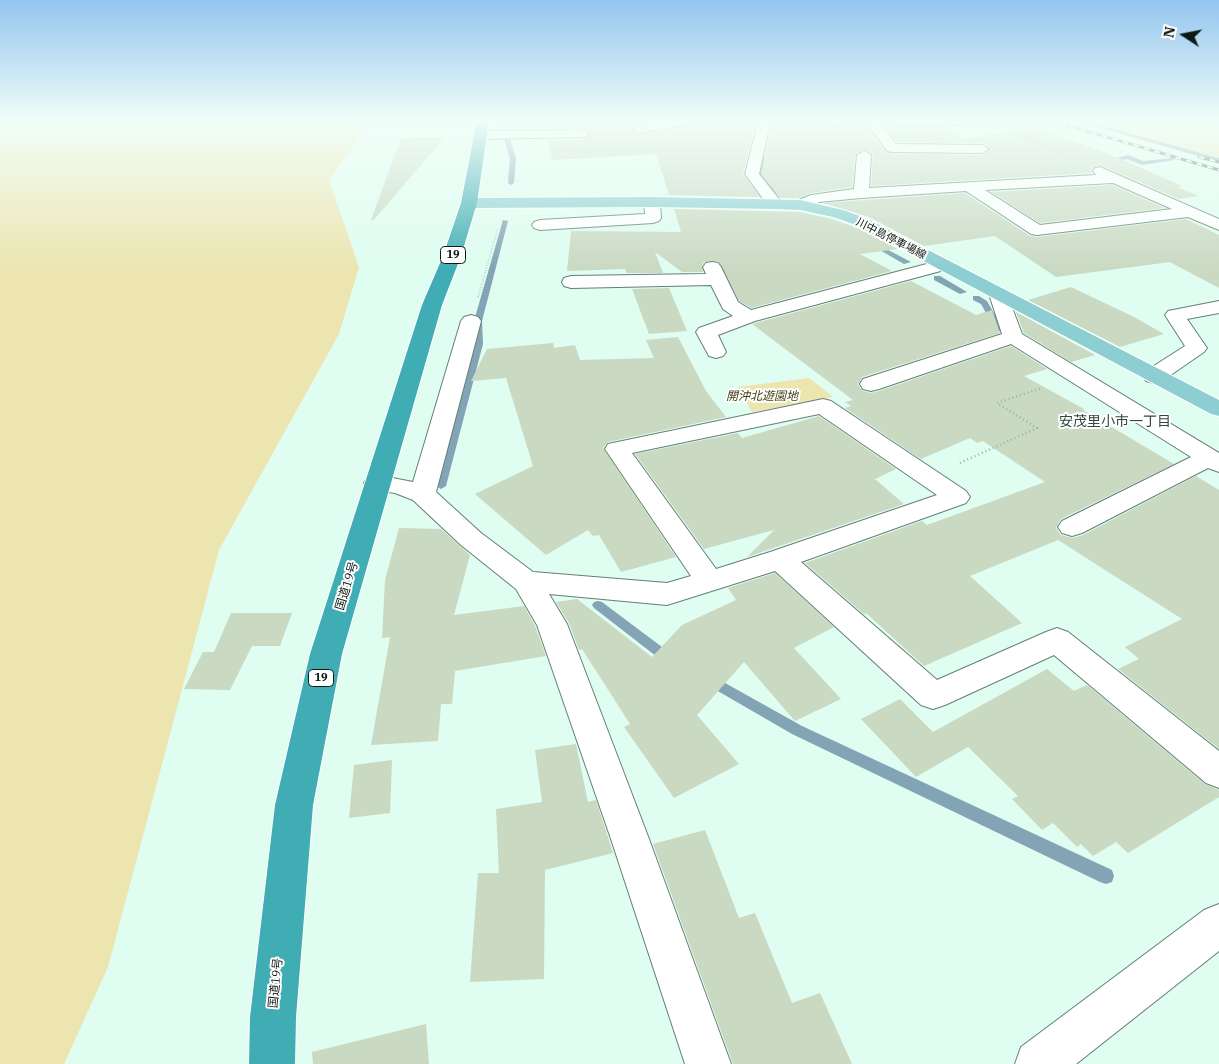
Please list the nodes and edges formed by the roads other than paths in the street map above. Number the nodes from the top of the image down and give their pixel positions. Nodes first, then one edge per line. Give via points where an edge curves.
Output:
1 (474, 170) edge
2 (753, 170) edge
3 (863, 170) edge
4 (1098, 170) edge
5 (1117, 178) junction
6 (971, 188) junction
7 (861, 193) junction
8 (652, 202) junction
9 (469, 203) junction
10 (775, 204) junction
11 (800, 205) junction
12 (1191, 212) junction
13 (540, 225) dead end
14 (1219, 226) edge
15 (942, 265) junction
16 (571, 282) dead end
17 (998, 294) junction
18 (1219, 307) edge
19 (748, 317) junction
20 (471, 321) road end
21 (1013, 337) junction
22 (716, 352) dead end
23 (877, 360) dead end
24 (900, 374) junction
25 (1154, 376) junction
26 (871, 384) dead end
27 (1218, 408) edge
28 (1213, 461) edge
29 (378, 483) junction
30 (422, 494) junction
31 (1072, 527) dead end
32 (780, 559) junction
33 (709, 581) junction
34 (526, 582) junction
35 (1219, 772) edge
36 (1219, 925) edge
37 (272, 1064) edge
38 (708, 1064) edge
39 (1038, 1064) edge

1 - 9 highway, 国道19号 / 19
2 - 10 street via 752,174
3 - 7 street
4 - 5 street
5 - 6 street
5 - 12 street
6 - 7 street
6 - 12 street via 1038,230
7 - 11 street via 816,198
8 - 9 main road, 川中島停車場線
8 - 10 main road, 川中島停車場線
8 - 13 street via 653,218
9 - 29 highway, 国道19号 / 19 via 432,305
10 - 11 main road, 川中島停車場線
11 - 15 main road, 川中島停車場線 via 862,222
12 - 14 street
15 - 17 main road, 川中島停車場線
15 - 19 street
16 - 19 street via 715,273 730,305
17 - 21 street
17 - 25 main road, 川中島停車場線
18 - 25 street via 1175,315 1197,348
19 - 22 street via 706,332
20 - 30 street
21 - 24 street
21 - 28 street
23 - 24 street
24 - 26 street
25 - 27 main road, 川中島停車場線
28 - 31 street
29 - 30 street
29 - 37 highway, 国道19号 / 19 via 326,654 294,805 273,1016
30 - 34 street via 471,539
32 - 33 street
32 - 33 street via 957,497 823,406 618,449
32 - 35 street via 933,696 1058,640
33 - 34 street via 667,594
34 - 38 street via 552,624
36 - 39 street

